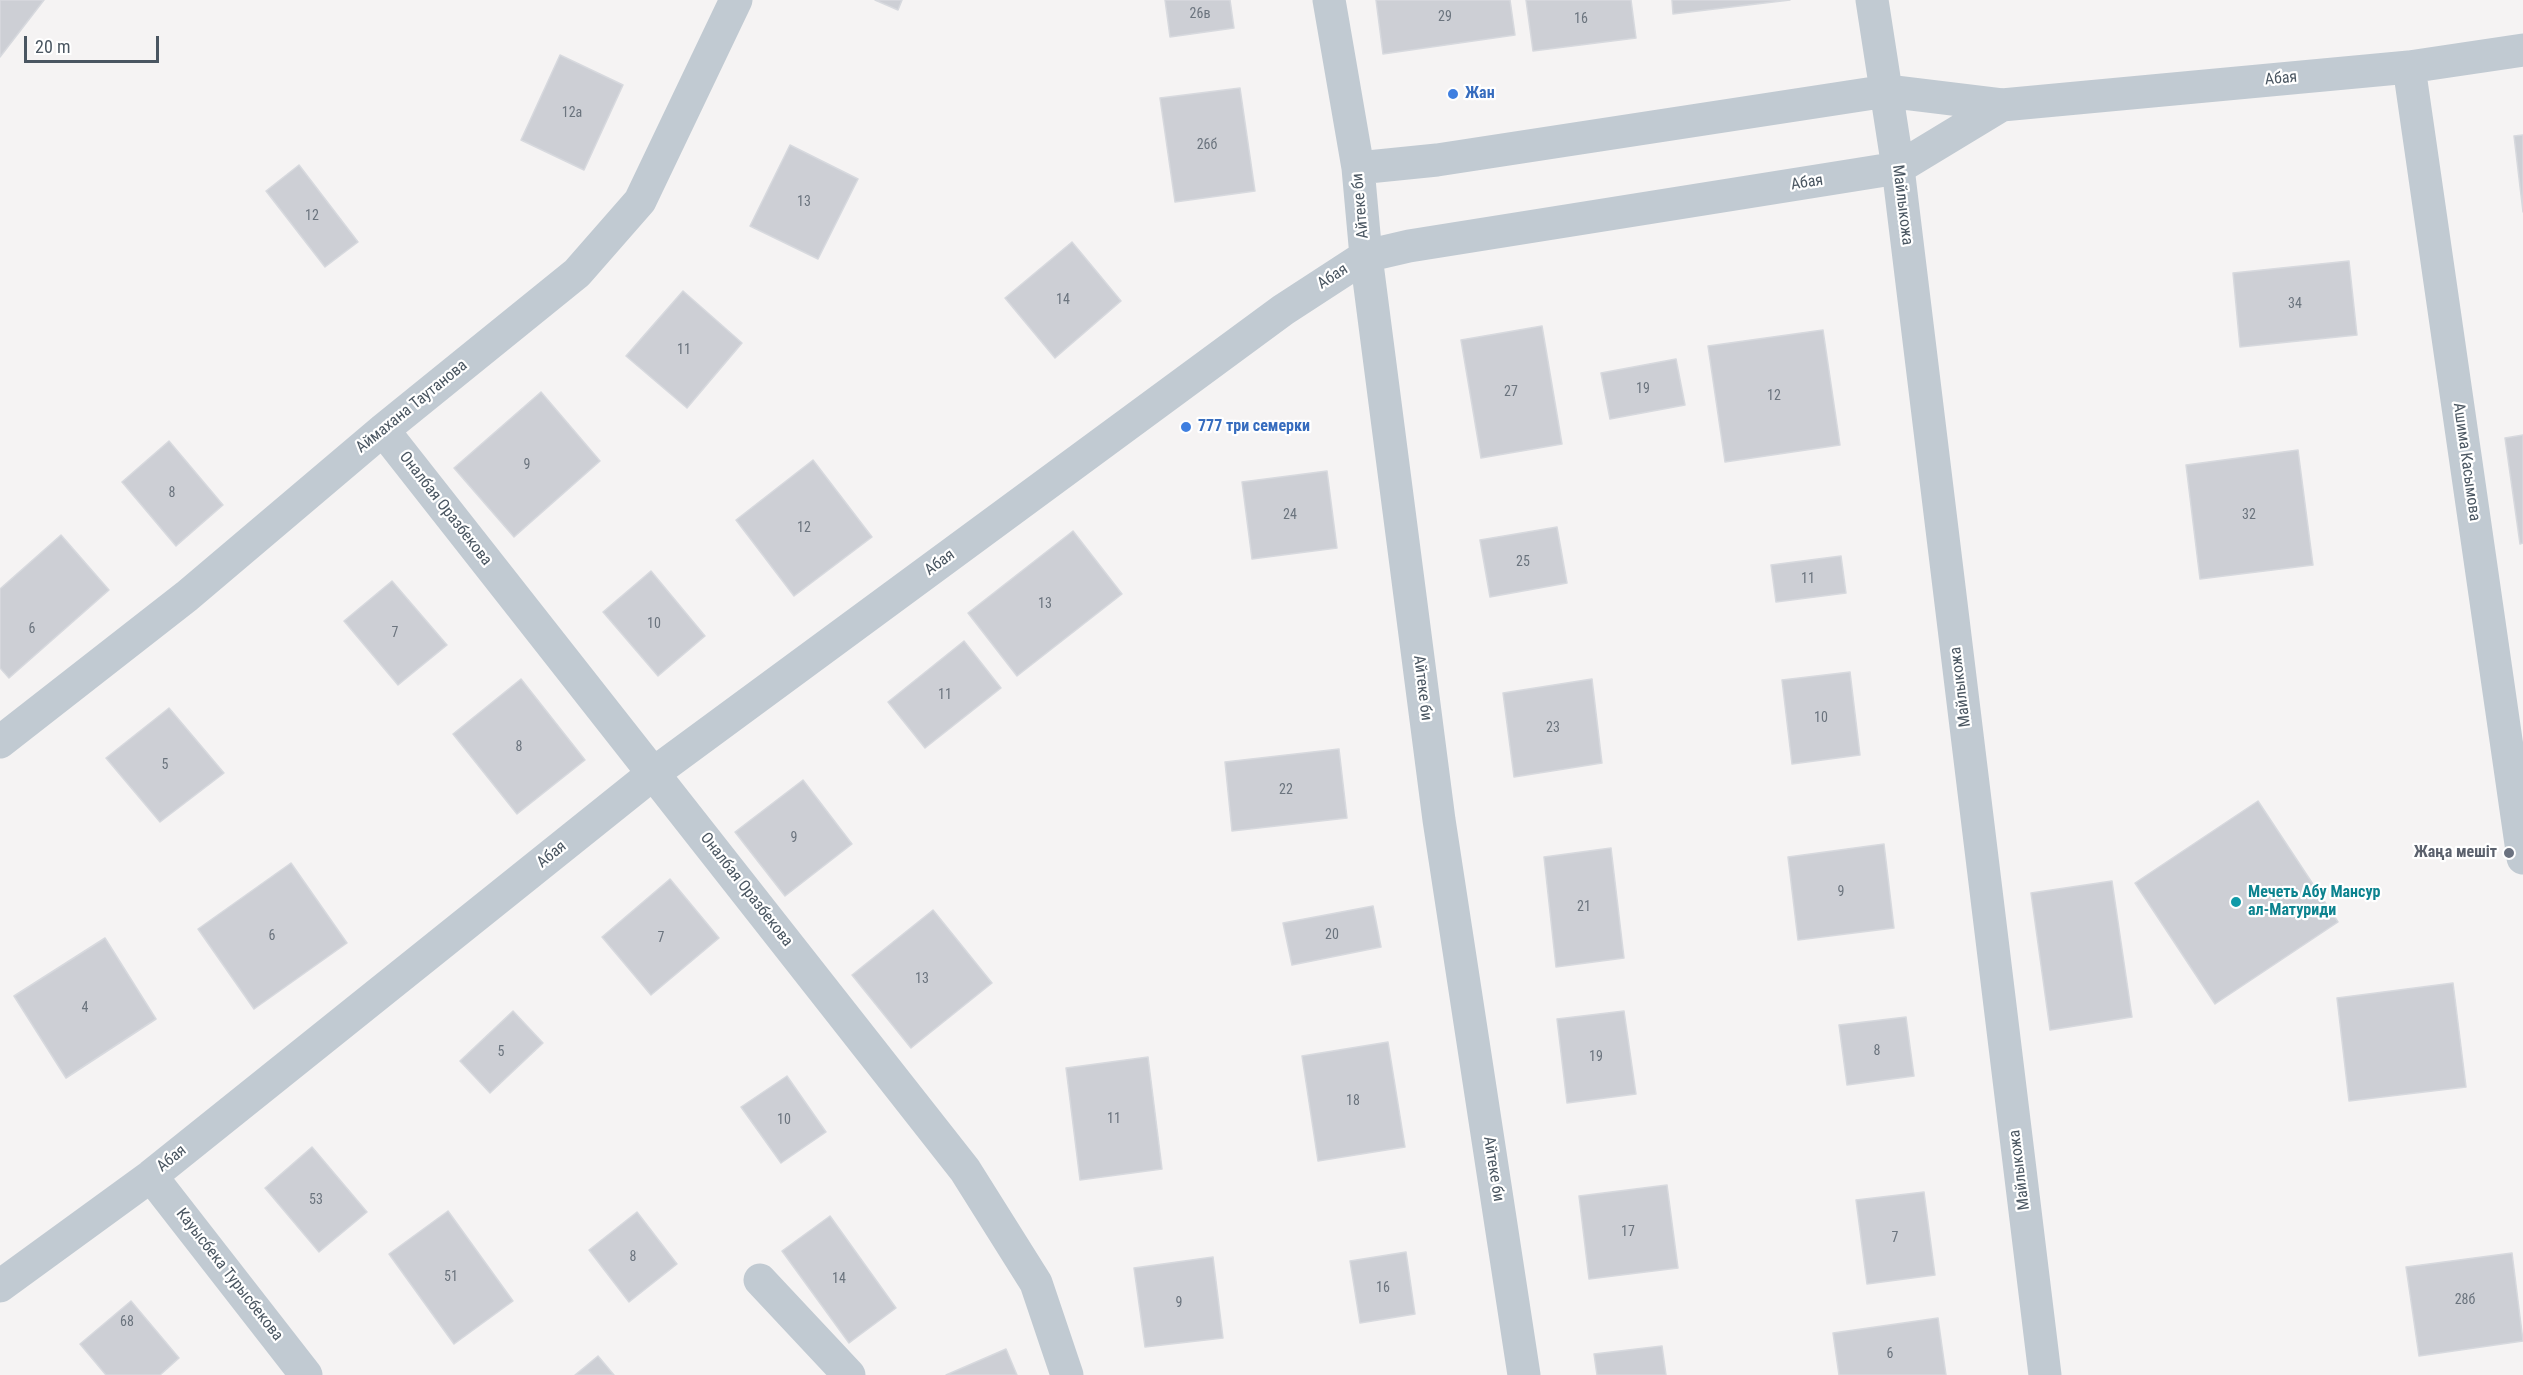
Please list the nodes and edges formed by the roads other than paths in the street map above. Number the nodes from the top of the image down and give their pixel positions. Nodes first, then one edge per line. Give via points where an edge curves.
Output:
1 (736, 0) edge
2 (1329, 0) edge
3 (1872, 0) edge
4 (2523, 50) edge
5 (2409, 67) junction
6 (1887, 91) junction
7 (2002, 105) junction
8 (1358, 168) junction
9 (1898, 168) junction
10 (1366, 256) junction
11 (383, 430) junction
12 (0, 742) edge
13 (654, 773) junction
14 (2523, 858) edge
15 (151, 1176) junction
16 (760, 1280) dead end
17 (0, 1286) edge
18 (306, 1375) edge
19 (849, 1375) edge
20 (1067, 1375) edge
21 (1524, 1375) edge
22 (2044, 1375) edge

1 - 11 street, Аймахана Таутанова via 640,201 577,273
2 - 8 street, Айтеке би
3 - 6 street, Майлыкожа
4 - 5 street, Абая
5 - 7 street, Абая
5 - 14 street, Ашима Касымова
6 - 7 street, Абая
6 - 8 street, Абая via 1437,160
6 - 9 street, Майлыкожа
7 - 9 street, Абая
8 - 10 street, Айтеке би
9 - 10 street, Абая
9 - 22 street, Майлыкожа
10 - 13 street, Абая via 1283,310
10 - 21 street, Айтеке би via 1439,819
11 - 12 street, Аймахана Таутанова via 187,596
11 - 13 street, Оналбая Оразбекова
13 - 15 street, Абая
13 - 20 street, Оналбая Оразбекова via 965,1170 1036,1283
15 - 17 street, Абая
15 - 18 street, Кауысбека Турысбекова
16 - 19 street

